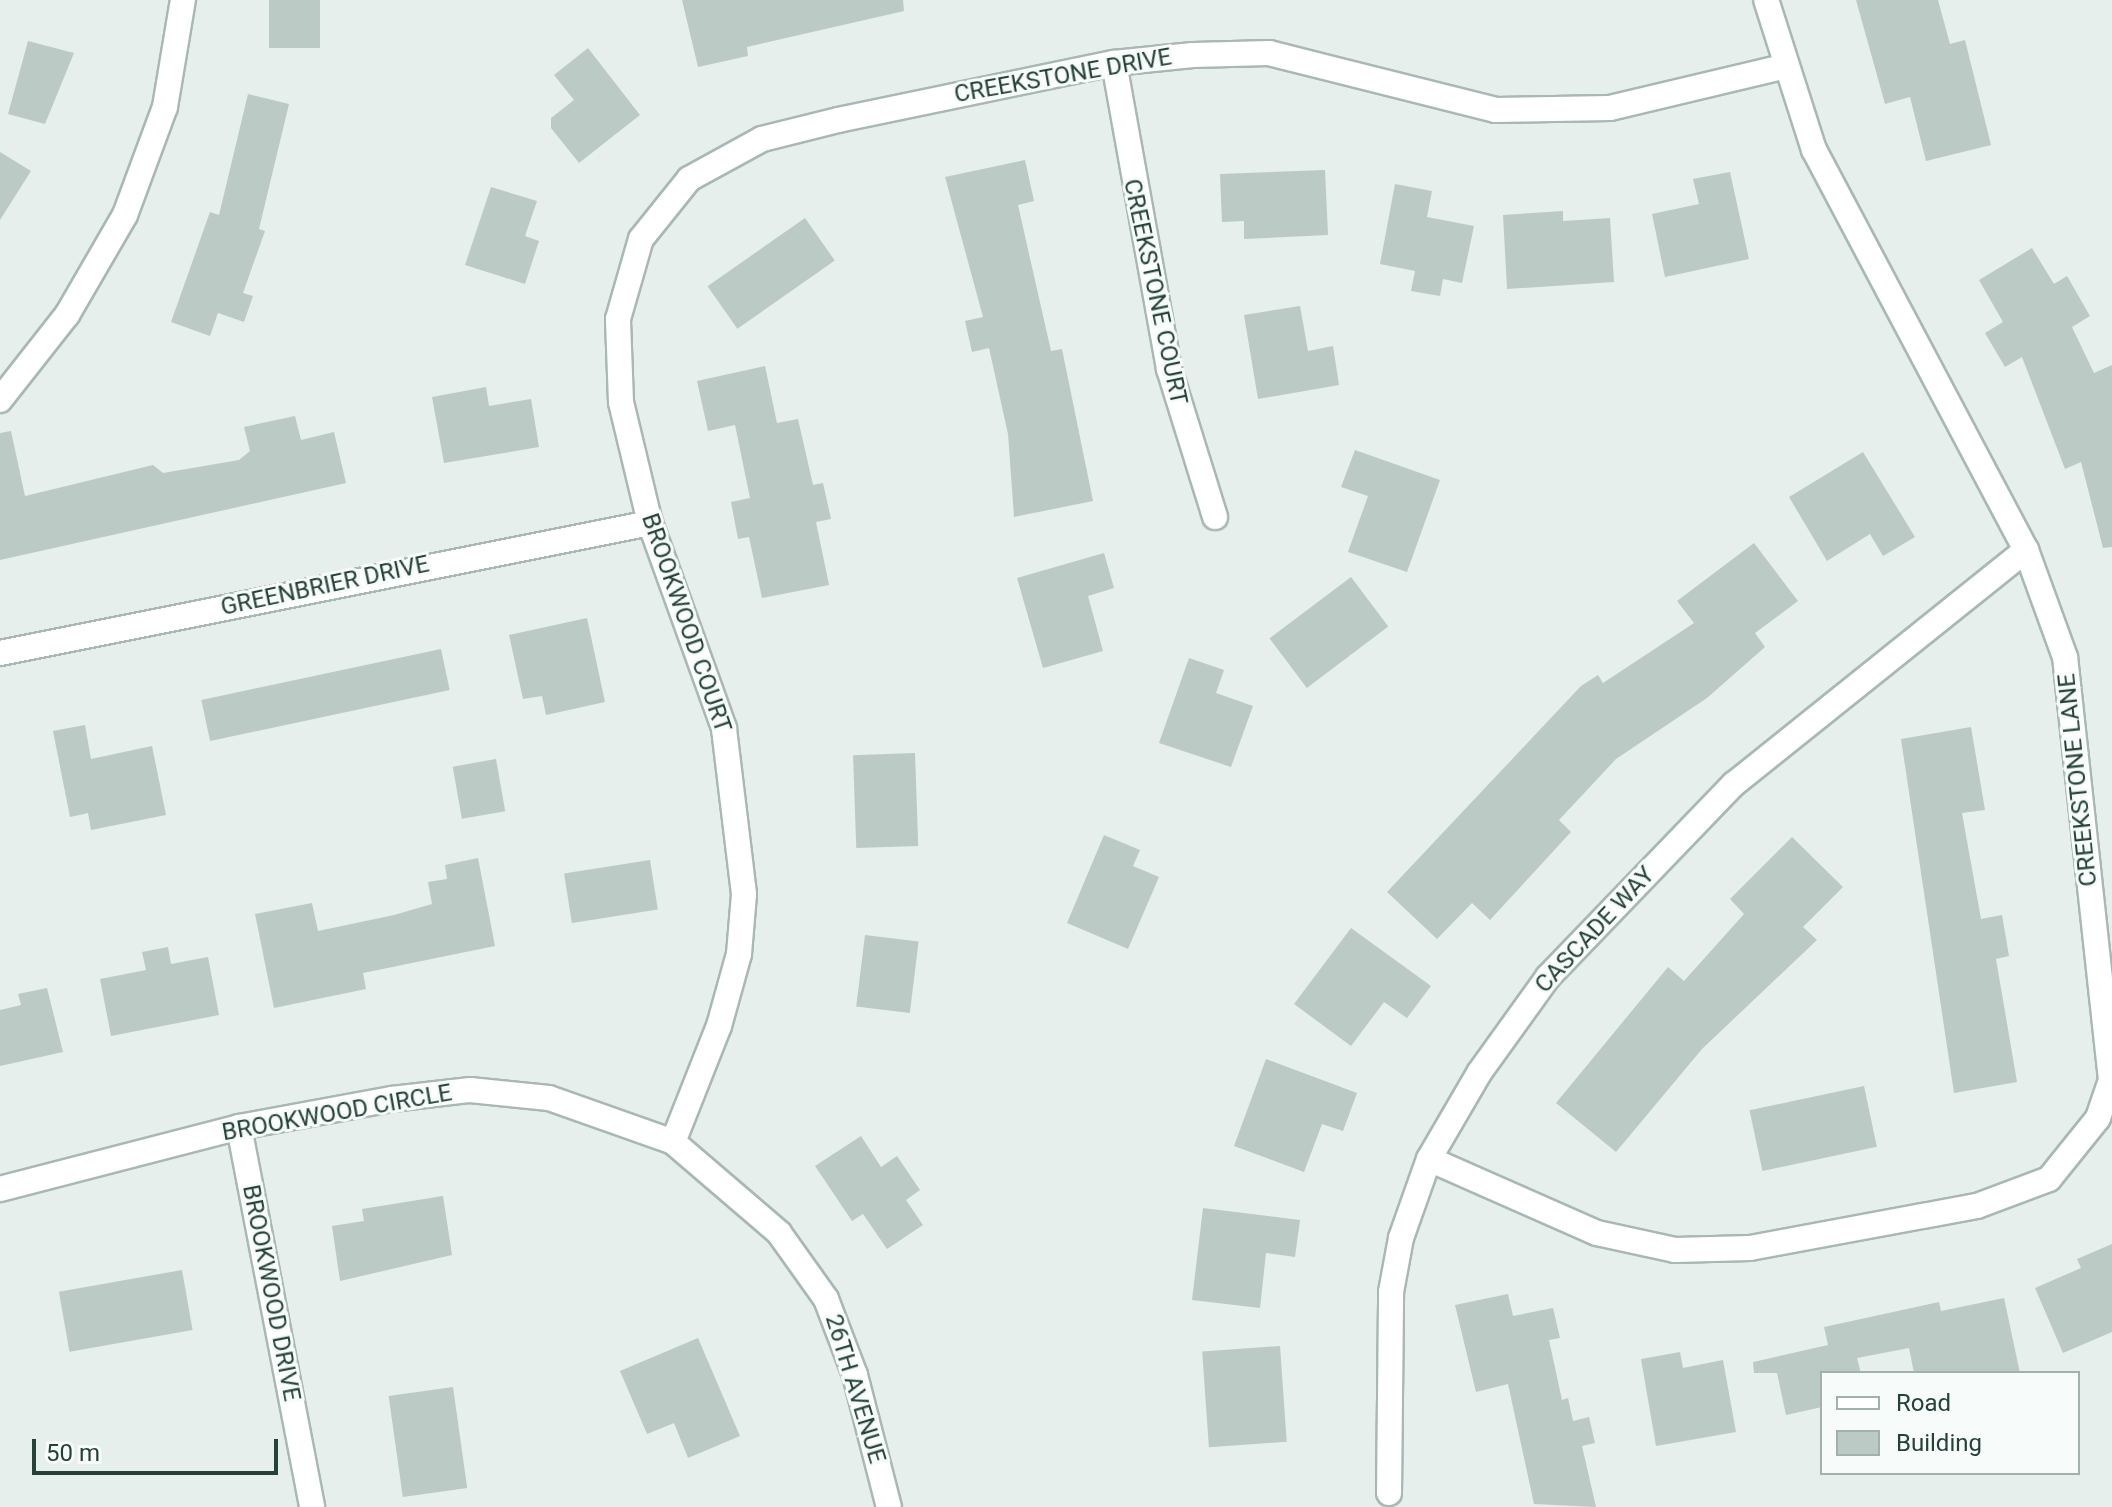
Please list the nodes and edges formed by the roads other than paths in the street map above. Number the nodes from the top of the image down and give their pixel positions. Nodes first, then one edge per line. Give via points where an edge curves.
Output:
1 (183, 0) edge
2 (1766, 0) edge
3 (1114, 63) junction
4 (1786, 66) junction
5 (627, 287) joint
6 (0, 400) edge
7 (1215, 517) dead end
8 (650, 523) junction
9 (2026, 550) junction
10 (0, 653) edge
11 (239, 1127) junction
12 (673, 1142) junction
13 (1429, 1159) junction
14 (0, 1189) edge
15 (1389, 1493) dead end
16 (312, 1507) edge
17 (889, 1507) edge

1 - 6 street via 165,107 125,215 67,315
2 - 4 street
3 - 4 street, CREEKSTONE DRIVE via 1269,53 1496,110 1610,108
3 - 5 street, CREEKSTONE DRIVE via 762,139 689,179 641,239
3 - 7 street, CREEKSTONE COURT via 1169,369
4 - 9 street, CREEKSTONE LANE via 1840,201
5 - 8 street, BROOKWOOD COURT via 618,319 621,402
8 - 10 street, GREENBRIER DRIVE
8 - 12 street, BROOKWOOD COURT via 724,728 744,894 739,954 719,1026
9 - 13 street, CASCADE WAY via 1734,784 1548,977
9 - 13 street, CREEKSTONE LANE via 2065,657 2105,1002 2111,1080 2076,1152 2049,1179 1977,1206 1750,1248 1675,1250 1597,1233
11 - 12 street, BROOKWOOD CIRCLE via 470,1090 549,1098
11 - 14 street, BROOKWOOD CIRCLE
11 - 16 street, BROOKWOOD DRIVE
12 - 17 street, 26TH AVENUE via 779,1233 826,1299 855,1375
13 - 15 street, CASCADE WAY via 1401,1238 1391,1292

